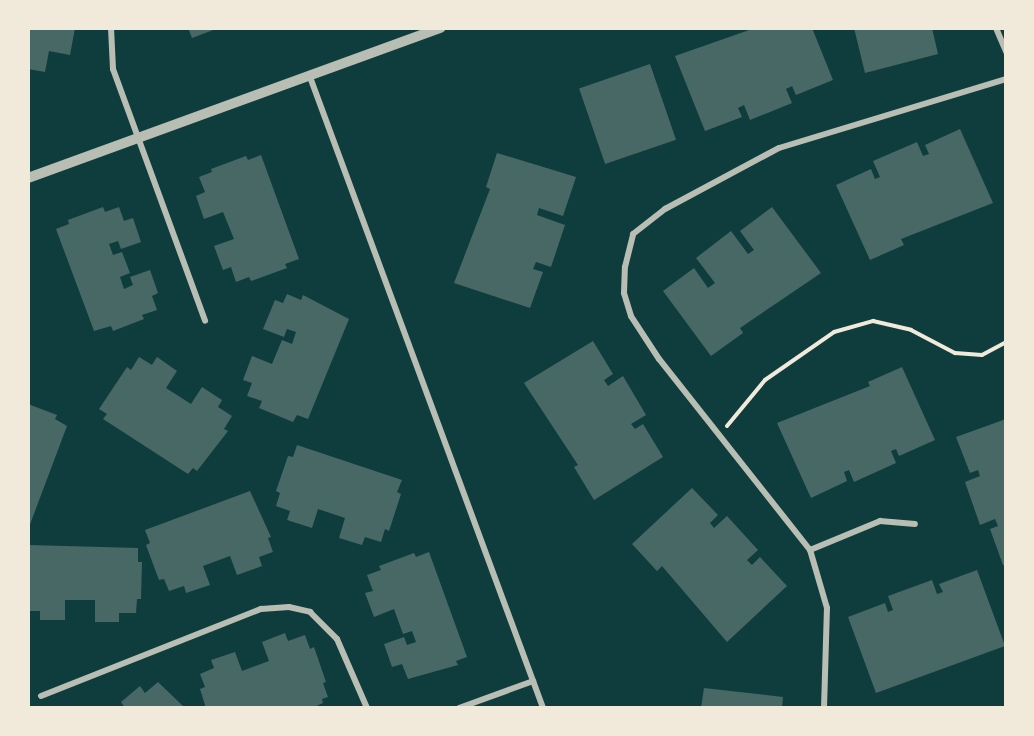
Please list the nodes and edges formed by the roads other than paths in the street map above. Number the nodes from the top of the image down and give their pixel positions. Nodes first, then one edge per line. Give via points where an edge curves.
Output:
1 (111, 28) edge
2 (441, 28) edge
3 (996, 28) edge
4 (1005, 52) edge
5 (310, 77) junction
6 (1005, 79) edge
7 (138, 139) junction
8 (28, 178) edge
9 (206, 321) dead end
10 (915, 524) dead end
11 (810, 550) junction
12 (533, 681) junction
13 (41, 696) dead end
14 (367, 708) edge
15 (459, 708) edge
16 (543, 708) edge
17 (824, 708) edge

1 - 7 street via 113,69
2 - 5 street
3 - 4 street
5 - 7 street
5 - 12 street
6 - 11 street via 780,148 665,209 633,234 624,293 631,315 659,359
7 - 8 street
7 - 9 street
10 - 11 street via 880,521
11 - 17 street via 827,608
12 - 15 street
12 - 16 street
13 - 14 street via 261,609 289,607 310,612 337,639

